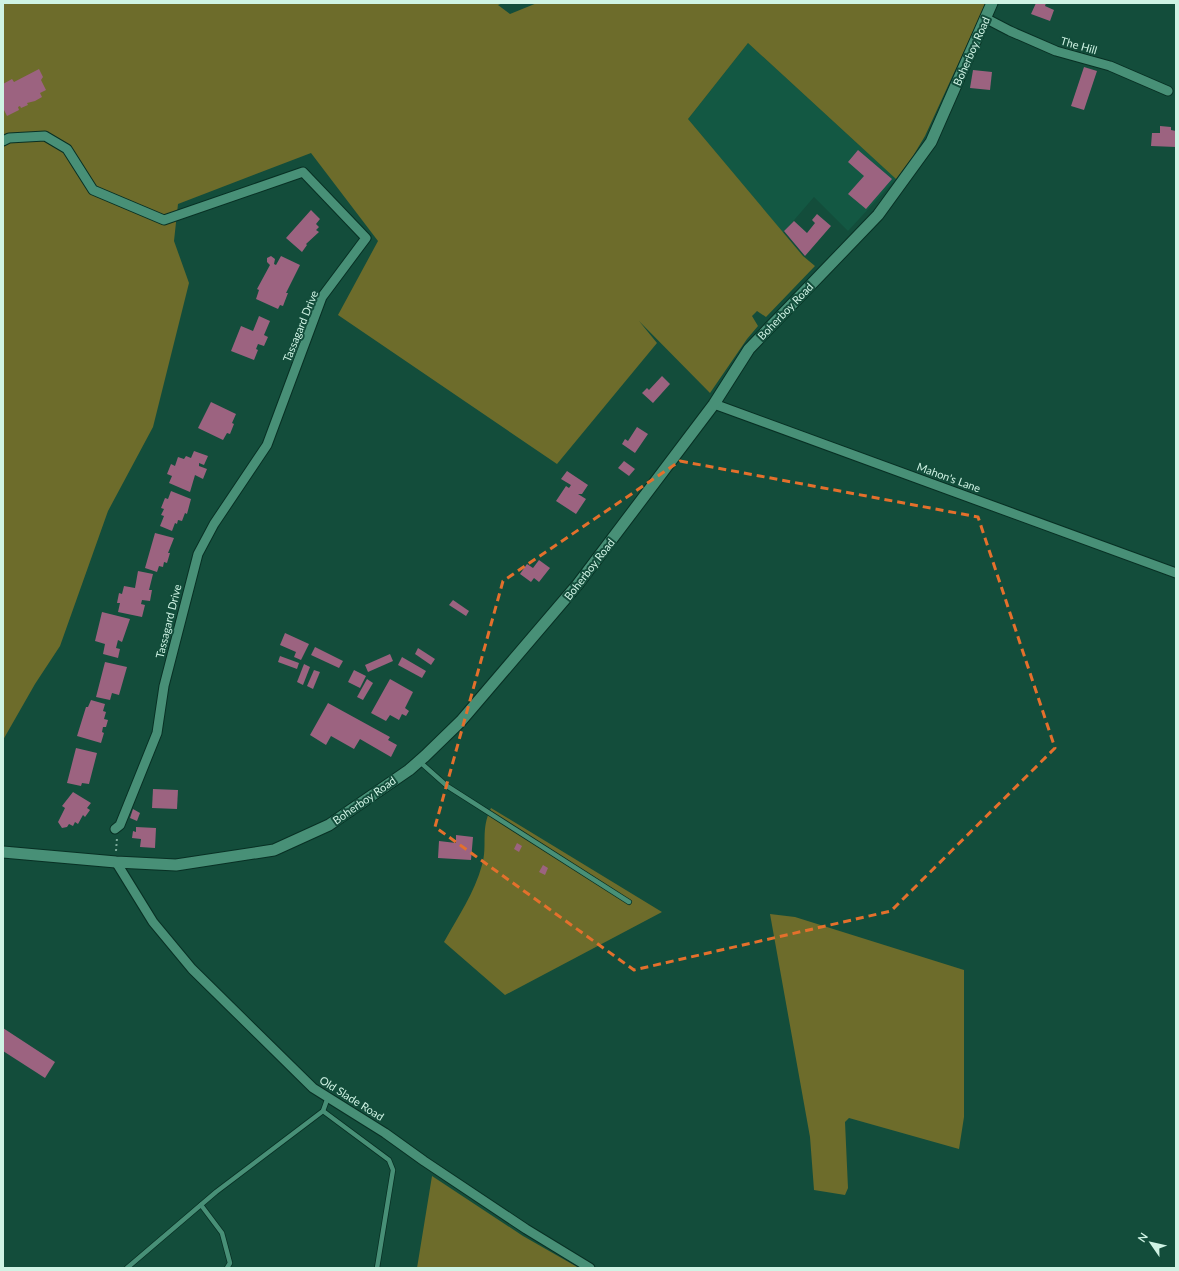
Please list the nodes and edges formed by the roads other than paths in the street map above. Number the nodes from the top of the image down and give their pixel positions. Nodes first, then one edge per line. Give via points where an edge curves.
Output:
1 (992, 3) edge
2 (986, 18) junction
3 (1168, 91) dead end
4 (3, 141) edge
5 (714, 404) junction
6 (1176, 573) edge
7 (419, 761) junction
8 (115, 829) road end
9 (3, 852) edge
10 (116, 862) junction
11 (629, 902) dead end
12 (328, 1097) junction
13 (323, 1111) junction
14 (201, 1205) junction
15 (127, 1268) edge
16 (227, 1268) edge
17 (377, 1268) edge
18 (590, 1268) edge

1 - 2 street, Boherboy Road
2 - 3 street, The Hill via 1056,51 1110,66
2 - 5 street, Boherboy Road via 931,142 878,215 749,349
4 - 8 street, Tassagard Drive via 9,138 45,136 67,149 93,190 164,220 303,172 366,238 322,297 267,445 214,524 198,554 164,686 157,733 120,825
5 - 6 street, Mahon's Lane
5 - 7 street, Boherboy Road via 578,584 460,721
7 - 10 street, Boherboy Road via 329,825 274,850 176,865
7 - 11 lane via 447,786
9 - 10 street, Boherboy Road
10 - 12 street, Old Slade Road via 152,922 192,969 312,1088
12 - 13 lane
12 - 18 street, Old Slade Road via 493,1208
13 - 14 lane
13 - 17 lane via 389,1160 393,1170
14 - 15 lane
14 - 16 lane via 222,1233 230,1263

